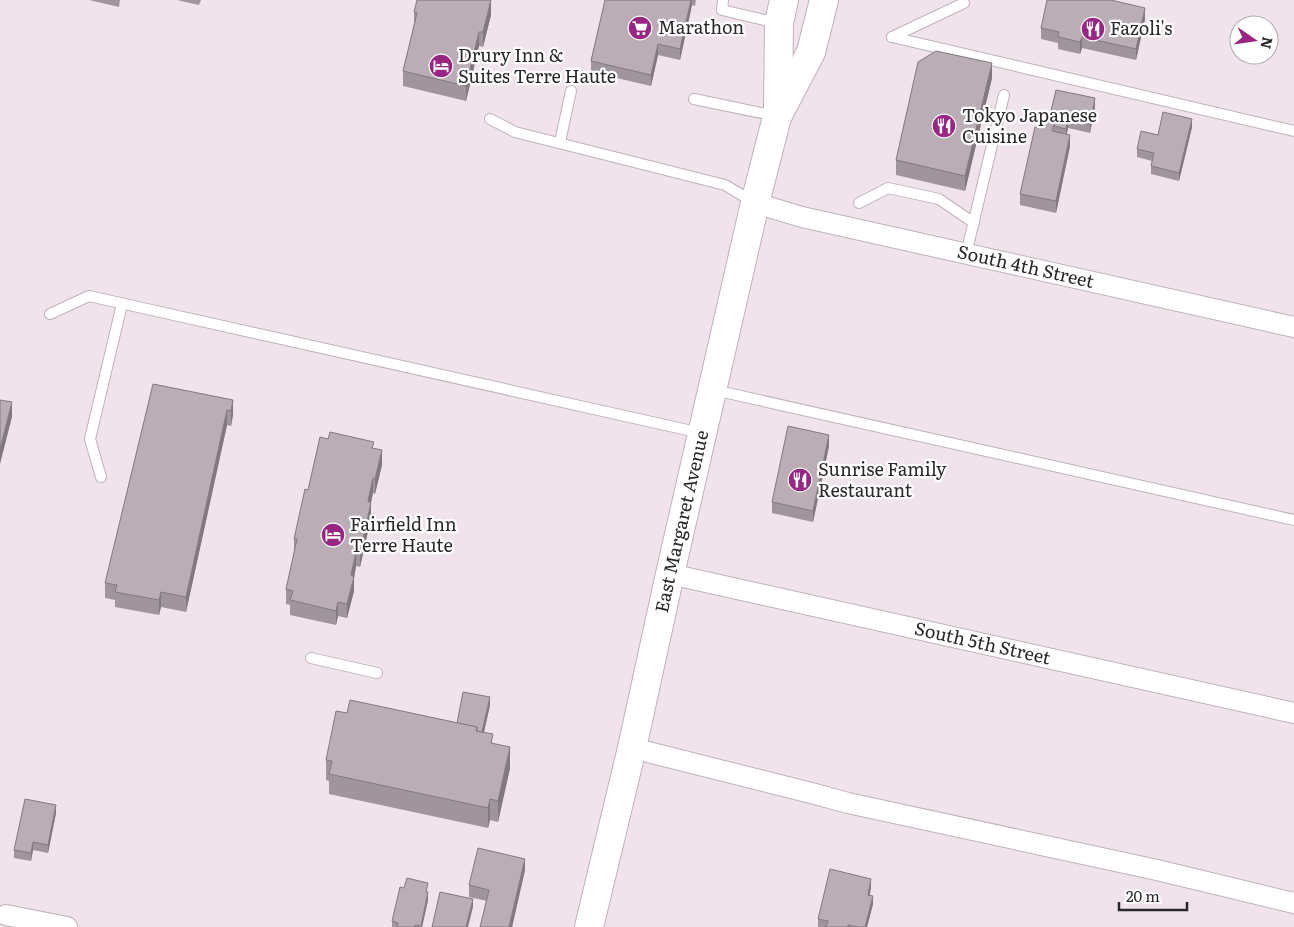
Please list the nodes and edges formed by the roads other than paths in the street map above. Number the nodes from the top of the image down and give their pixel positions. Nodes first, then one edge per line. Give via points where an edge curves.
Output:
1 (723, 0) edge
2 (824, 0) edge
3 (964, 3) dead end
4 (782, 12) edge
5 (571, 91) dead end
6 (1004, 95) dead end
7 (694, 99) dead end
8 (777, 116) junction
9 (490, 119) dead end
10 (1294, 130) edge
11 (560, 142) junction
12 (756, 203) junction
13 (859, 203) dead end
14 (974, 223) junction
15 (966, 254) junction
16 (122, 304) junction
17 (50, 314) dead end
18 (1294, 328) edge
19 (712, 390) junction
20 (702, 434) junction
21 (100, 476) dead end
22 (1294, 520) edge
23 (670, 574) junction
24 (311, 658) dead end
25 (377, 673) dead end
26 (1294, 714) edge
27 (632, 748) junction
28 (1294, 903) edge
29 (6, 915) dead end
30 (67, 927) edge
31 (589, 927) edge

1 - 4 lane via 722,10
2 - 8 main road via 811,52
3 - 10 lane via 892,38
4 - 8 main road
5 - 11 lane
6 - 14 lane
7 - 8 lane
8 - 12 main road, East Margaret Avenue
9 - 11 lane via 515,132
11 - 12 lane via 725,185
12 - 15 street, South 4th Street via 802,217
12 - 19 main road, East Margaret Avenue
13 - 14 lane via 888,188 939,200
14 - 15 lane
15 - 18 street, South 4th Street
16 - 17 lane via 89,296
16 - 20 lane
16 - 21 lane via 90,439
19 - 20 main road, East Margaret Avenue
19 - 22 lane
20 - 23 main road, East Margaret Avenue
23 - 26 street, South 5th Street
23 - 27 main road, East Margaret Avenue
24 - 25 lane
27 - 28 street via 848,804 1157,870
27 - 31 main road, East Margaret Avenue
29 - 30 street

